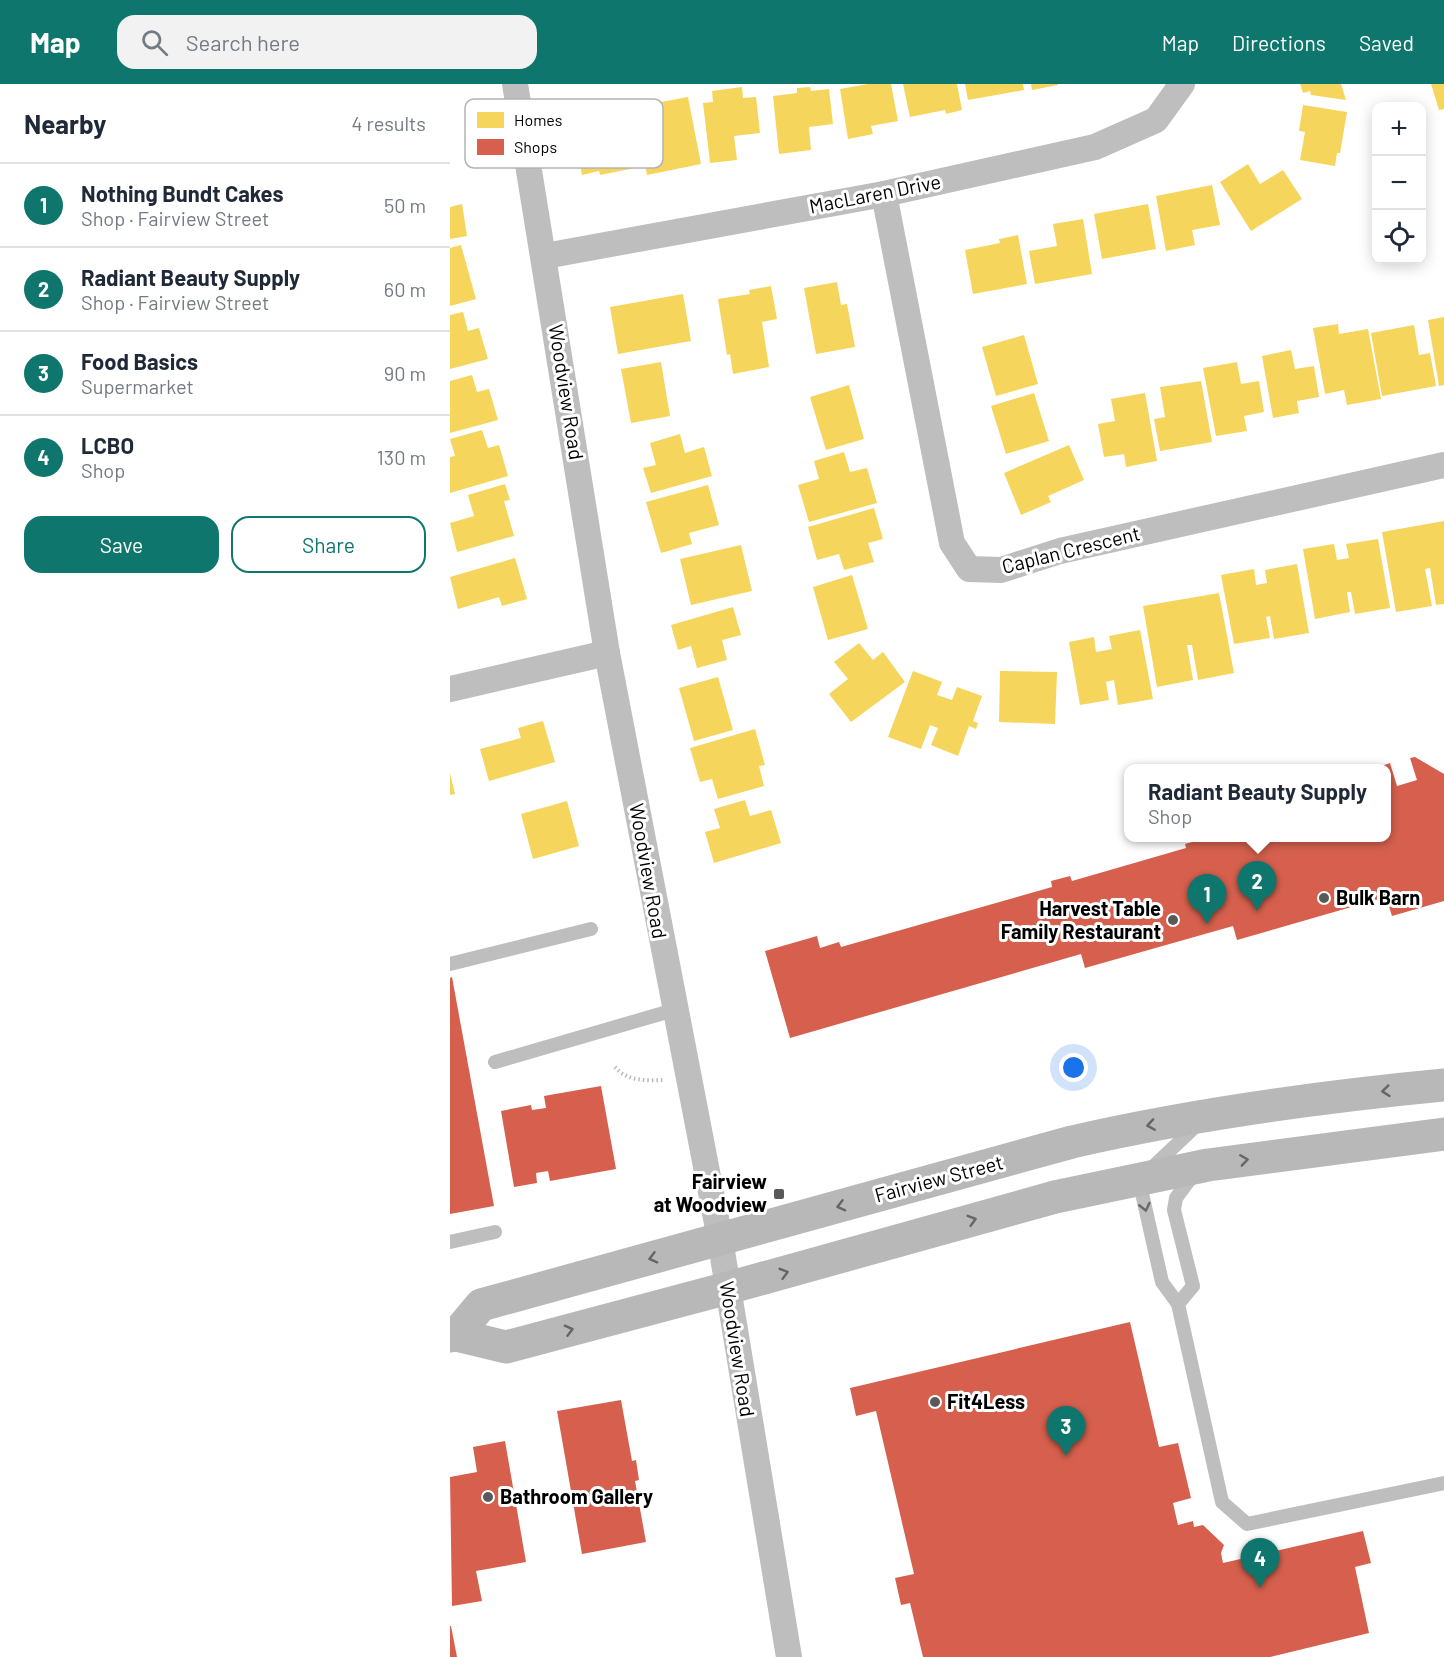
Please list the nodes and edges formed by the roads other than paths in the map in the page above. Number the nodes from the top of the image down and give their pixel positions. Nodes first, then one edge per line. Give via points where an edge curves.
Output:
1 (514, 84) edge
2 (1182, 84) edge
3 (517, 99) edge
4 (529, 168) edge
5 (884, 194) junction
6 (544, 256) junction
7 (1444, 465) edge
8 (607, 653) junction
9 (450, 689) edge
10 (591, 929) dead end
11 (450, 964) edge
12 (674, 1010) junction
13 (495, 1062) dead end
14 (1444, 1085) edge
15 (1207, 1116) junction
16 (1444, 1134) edge
17 (1201, 1166) junction
18 (1139, 1180) junction
19 (495, 1232) dead end
20 (720, 1239) junction
21 (450, 1242) edge
22 (728, 1288) junction
23 (1179, 1304) junction
24 (453, 1335) edge
25 (1444, 1483) edge
26 (789, 1657) edge

1 - 3 street, Woodview Road
2 - 5 street, MacLaren Drive via 1156,120 1095,147
4 - 6 street, Woodview Road
5 - 6 street, MacLaren Drive
5 - 7 street, Caplan Crescent via 952,543 969,569 1001,570 1060,551
6 - 8 street, Woodview Road
8 - 9 street
8 - 12 street, Woodview Road
10 - 11 lane
12 - 13 lane
12 - 20 street, Woodview Road
14 -> 15 main road, Fairview Street
15 - 18 lane
15 -> 20 main road, Fairview Street via 1072,1142
17 -> 16 main road, Fairview Street
17 - 18 main road, Fairview Street
17 - 23 lane via 1182,1187 1174,1210 1193,1286
22 -> 18 main road, Fairview Street via 1055,1197
18 -> 23 lane via 1162,1282
19 - 21 lane
20 - 22 street, Woodview Road
20 -> 24 main road, Fairview Street via 481,1305
24 -> 22 main road, Fairview Street via 506,1347
22 - 26 street, Woodview Road
23 - 25 lane via 1222,1502 1247,1524

